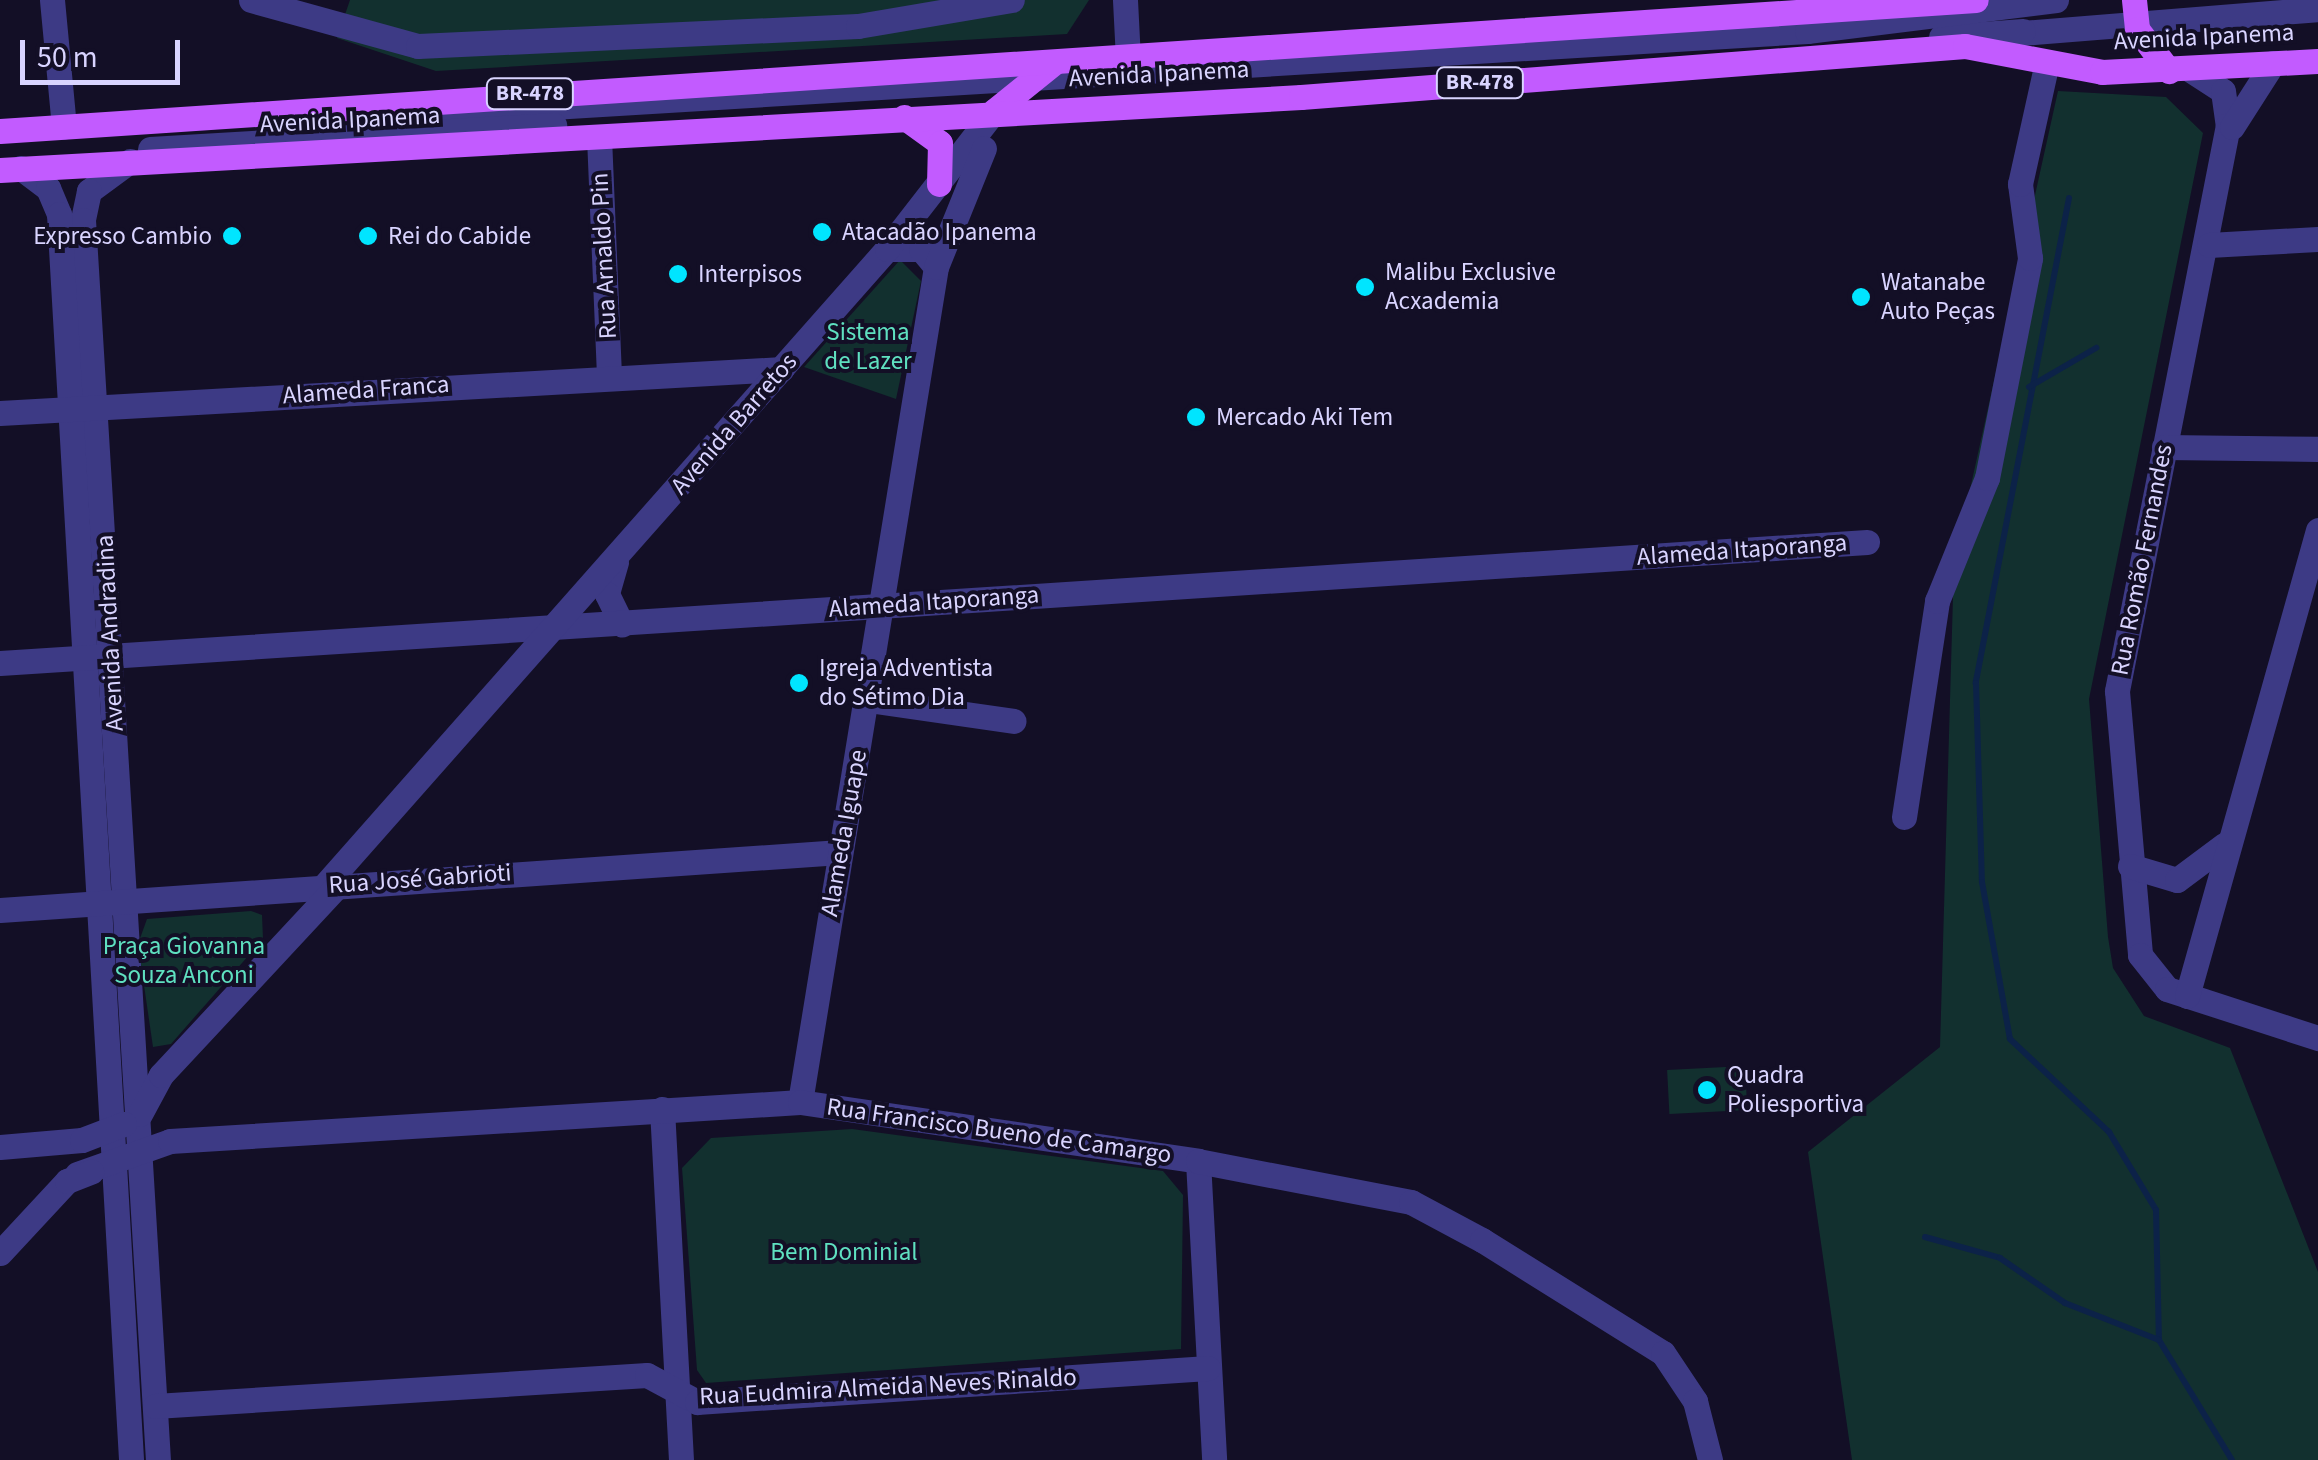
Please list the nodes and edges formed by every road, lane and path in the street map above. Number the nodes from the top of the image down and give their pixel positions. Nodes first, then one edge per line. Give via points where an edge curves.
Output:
1 (52, 0) edge
2 (251, 0) edge
3 (1012, 0) edge
4 (1125, 0) edge
5 (1976, 0) edge
6 (2056, 0) edge
7 (2134, 9) edge
8 (2318, 9) edge
9 (1659, 12) edge
10 (2023, 31) junction
11 (1966, 46) junction
12 (1128, 59) junction
13 (1059, 60) junction
14 (2318, 61) edge
15 (2047, 62) junction
16 (2273, 63) junction
17 (2179, 70) junction
18 (1008, 100) junction
19 (904, 117) junction
20 (64, 126) junction
21 (0, 131) edge
22 (599, 137) junction
23 (0, 140) edge
24 (2226, 146) junction
25 (130, 162) junction
26 (7, 165) edge
27 (939, 184) junction
28 (2318, 239) edge
29 (2209, 245) junction
30 (887, 249) junction
31 (936, 268) junction
32 (782, 369) junction
33 (732, 370) junction
34 (609, 374) junction
35 (752, 404) junction
36 (96, 407) junction
37 (66, 408) junction
38 (0, 413) edge
39 (2164, 447) junction
40 (2318, 448) edge
41 (2318, 530) edge
42 (1868, 542) dead end
43 (624, 549) junction
44 (882, 607) junction
45 (622, 625) junction
46 (552, 632) junction
47 (497, 635) junction
48 (112, 656) junction
49 (81, 658) junction
50 (0, 663) edge
51 (515, 674) junction
52 (868, 700) junction
53 (1013, 721) dead end
54 (1904, 817) dead end
55 (2228, 840) junction
56 (840, 852) junction
57 (2130, 866) junction
58 (332, 885) junction
59 (267, 892) junction
60 (123, 903) junction
61 (96, 906) junction
62 (0, 910) edge
63 (284, 935) junction
64 (2198, 955) junction
65 (2156, 982) junction
66 (2187, 996) junction
67 (2318, 1038) edge
68 (800, 1102) junction
69 (662, 1109) junction
70 (138, 1123) junction
71 (111, 1129) junction
72 (170, 1142) junction
73 (44, 1144) junction
74 (0, 1147) edge
75 (141, 1156) junction
76 (1198, 1161) junction
77 (114, 1173) junction
78 (52, 1194) junction
79 (0, 1254) edge
80 (1208, 1368) junction
81 (676, 1394) junction
82 (155, 1406) junction
83 (131, 1460) edge
84 (158, 1460) edge
85 (681, 1460) edge
86 (1214, 1460) edge
87 (1710, 1460) edge

1 - 20 street
2 - 3 street via 418,46 858,26
4 - 12 street
5 - 9 main road, Avenida Ipanema / BR-478
6 - 18 street via 1807,31
7 - 8 street
7 - 10 street
7 - 17 main road
9 - 12 main road, Avenida Ipanema / BR-478
10 - 11 street
10 - 18 street
11 - 15 main road, Avenida Ipanema / BR-478
11 - 18 main road, Avenida Ipanema / BR-478
12 - 13 main road, Avenida Ipanema / BR-478
13 - 18 main road
13 - 20 main road, Avenida Ipanema / BR-478
14 - 16 main road, Avenida Ipanema / BR-478
15 - 17 main road, Avenida Ipanema / BR-478
15 - 54 street via 2020,184 2030,258 1987,478 1937,601
16 - 17 main road, Avenida Ipanema / BR-478
16 - 24 street, Rua Romão Fernandes via 2248,90
17 - 24 street, Rua Romão Fernandes via 2222,91
18 - 19 main road, Avenida Ipanema / BR-478
18 - 23 street
18 - 26 street
18 - 27 street, Avenida Barretos
18 - 31 street, Alameda Iguape via 969,170
19 - 22 main road, Avenida Ipanema / BR-478
19 - 27 main road via 940,143
20 - 21 main road, Avenida Ipanema / BR-478
22 - 25 main road, Avenida Ipanema / BR-478
22 - 34 street, Rua Arnaldo Pin
24 - 29 street, Rua Romão Fernandes
25 - 26 main road, Avenida Ipanema / BR-478
25 - 36 street, Avenida Andradina via 89,191 82,220
26 - 37 street, Avenida Andradina via 48,188 58,214
27 - 30 street, Avenida Barretos
28 - 29 street
29 - 39 street, Rua Romão Fernandes
30 - 31 street via 921,250
30 - 32 street, Avenida Barretos
31 - 44 street, Alameda Iguape
32 - 33 street, Alameda Franca
32 - 35 street, Avenida Barretos
33 - 34 street, Alameda Franca
33 - 35 street
34 - 36 street, Alameda Franca
35 - 43 street, Avenida Barretos
36 - 37 street, Alameda Franca
36 - 48 street, Avenida Andradina
37 - 38 street, Alameda Franca
37 - 49 street, Avenida Andradina
39 - 40 street
39 - 57 street, Rua Romão Fernandes via 2117,691
41 - 55 street
42 - 44 street, Alameda Itaporanga
43 - 45 street, Avenida Barretos via 607,594
43 - 46 street, Avenida Barretos
44 - 45 street, Alameda Itaporanga
44 - 52 street, Alameda Iguape
45 - 46 street, Alameda Itaporanga
46 - 47 street, Alameda Itaporanga
46 - 51 street, Avenida Barretos
47 - 48 street, Alameda Itaporanga
47 - 51 street via 517,652
48 - 49 street, Alameda Itaporanga
48 - 60 street, Avenida Andradina
49 - 50 street, Alameda Itaporanga
49 - 61 street, Avenida Andradina
51 - 58 street, Avenida Barretos
52 - 53 street
52 - 56 street, Alameda Iguape
55 - 57 street via 2187,877
55 - 64 street
56 - 58 street, Rua José Gabrioti
56 - 68 street, Alameda Iguape
57 - 65 street, Rua Romão Fernandes via 2140,955
58 - 59 street, Rua José Gabrioti
58 - 63 street, Avenida Barretos
59 - 60 street, Rua José Gabrioti
59 - 63 street
60 - 61 street, Rua José Gabrioti
60 - 70 street, Avenida Andradina
61 - 62 street, Rua José Gabrioti
61 - 71 street, Avenida Andradina
63 - 70 street, Avenida Barretos via 161,1075
64 - 65 street via 2180,975
64 - 66 street
65 - 66 street
66 - 67 street
68 - 69 street, Rua Francisco Bueno de Camargo
68 - 76 street, Rua Francisco Bueno de Camargo
69 - 72 street, Rua Francisco Bueno de Camargo
69 - 81 street
70 - 71 street
70 - 72 street, Rua Francisco Bueno de Camargo
70 - 75 street, Avenida Andradina
71 - 73 street
71 - 77 street, Avenida Andradina
72 - 75 street, Rua Francisco Bueno de Camargo
73 - 74 street
73 - 78 street via 62,1172
75 - 77 street
75 - 82 street, Avenida Andradina
76 - 80 street
76 - 87 street, Rua Francisco Bueno de Camargo via 1411,1202 1482,1240 1662,1353 1695,1401
77 - 78 street via 77,1174
77 - 83 street, Avenida Andradina
78 - 79 street
80 - 81 street, Rua Eudmira Almeida Neves Rinaldo via 696,1402
80 - 86 street
81 - 82 street, Rua Eudmira Almeida Neves Rinaldo via 647,1376
81 - 85 street
82 - 84 street, Avenida Andradina

